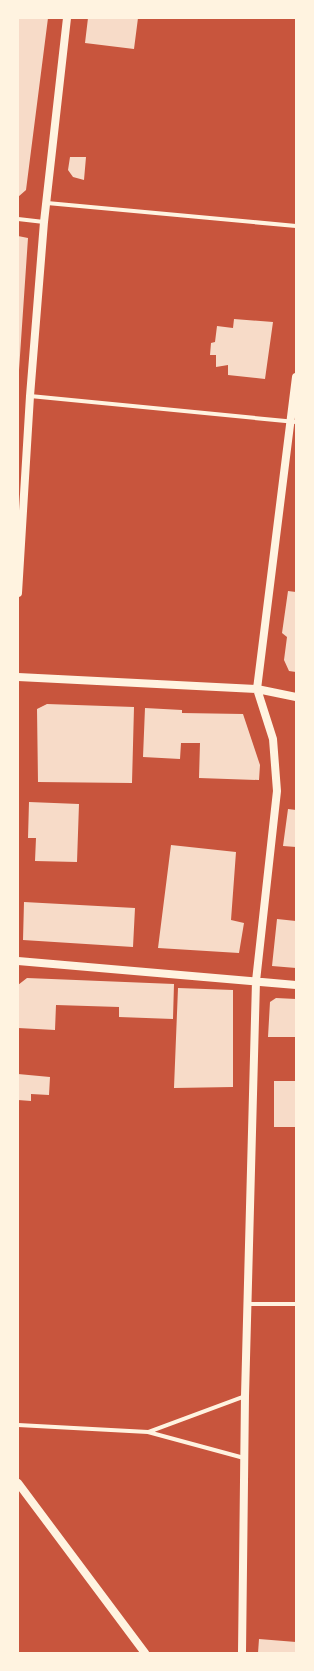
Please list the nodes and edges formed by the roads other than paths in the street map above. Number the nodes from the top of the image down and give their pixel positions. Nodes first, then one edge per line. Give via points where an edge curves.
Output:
1 (67, 18) edge
2 (47, 203) junction
3 (18, 219) edge
4 (44, 222) junction
5 (296, 226) edge
6 (296, 377) edge
7 (30, 396) junction
8 (293, 421) edge
9 (18, 594) edge
10 (18, 677) edge
11 (257, 689) junction
12 (296, 697) edge
13 (18, 961) edge
14 (256, 981) junction
15 (296, 985) edge
16 (248, 1304) junction
17 (296, 1304) edge
18 (245, 1396) junction
19 (18, 1425) edge
20 (148, 1432) junction
21 (245, 1458) junction
22 (18, 1483) edge
23 (145, 1653) edge
24 (242, 1653) edge

1 - 2 main road
2 - 4 main road
2 - 5 street
3 - 4 street
4 - 7 main road
6 - 8 main road
7 - 8 street
7 - 9 main road
8 - 11 main road
10 - 11 main road
11 - 12 main road
11 - 14 main road via 272,739 277,790
13 - 14 main road
14 - 15 main road
14 - 16 main road
16 - 17 street
16 - 18 main road
18 - 20 street
18 - 21 main road
19 - 20 street
20 - 21 street
21 - 24 main road
22 - 23 main road

